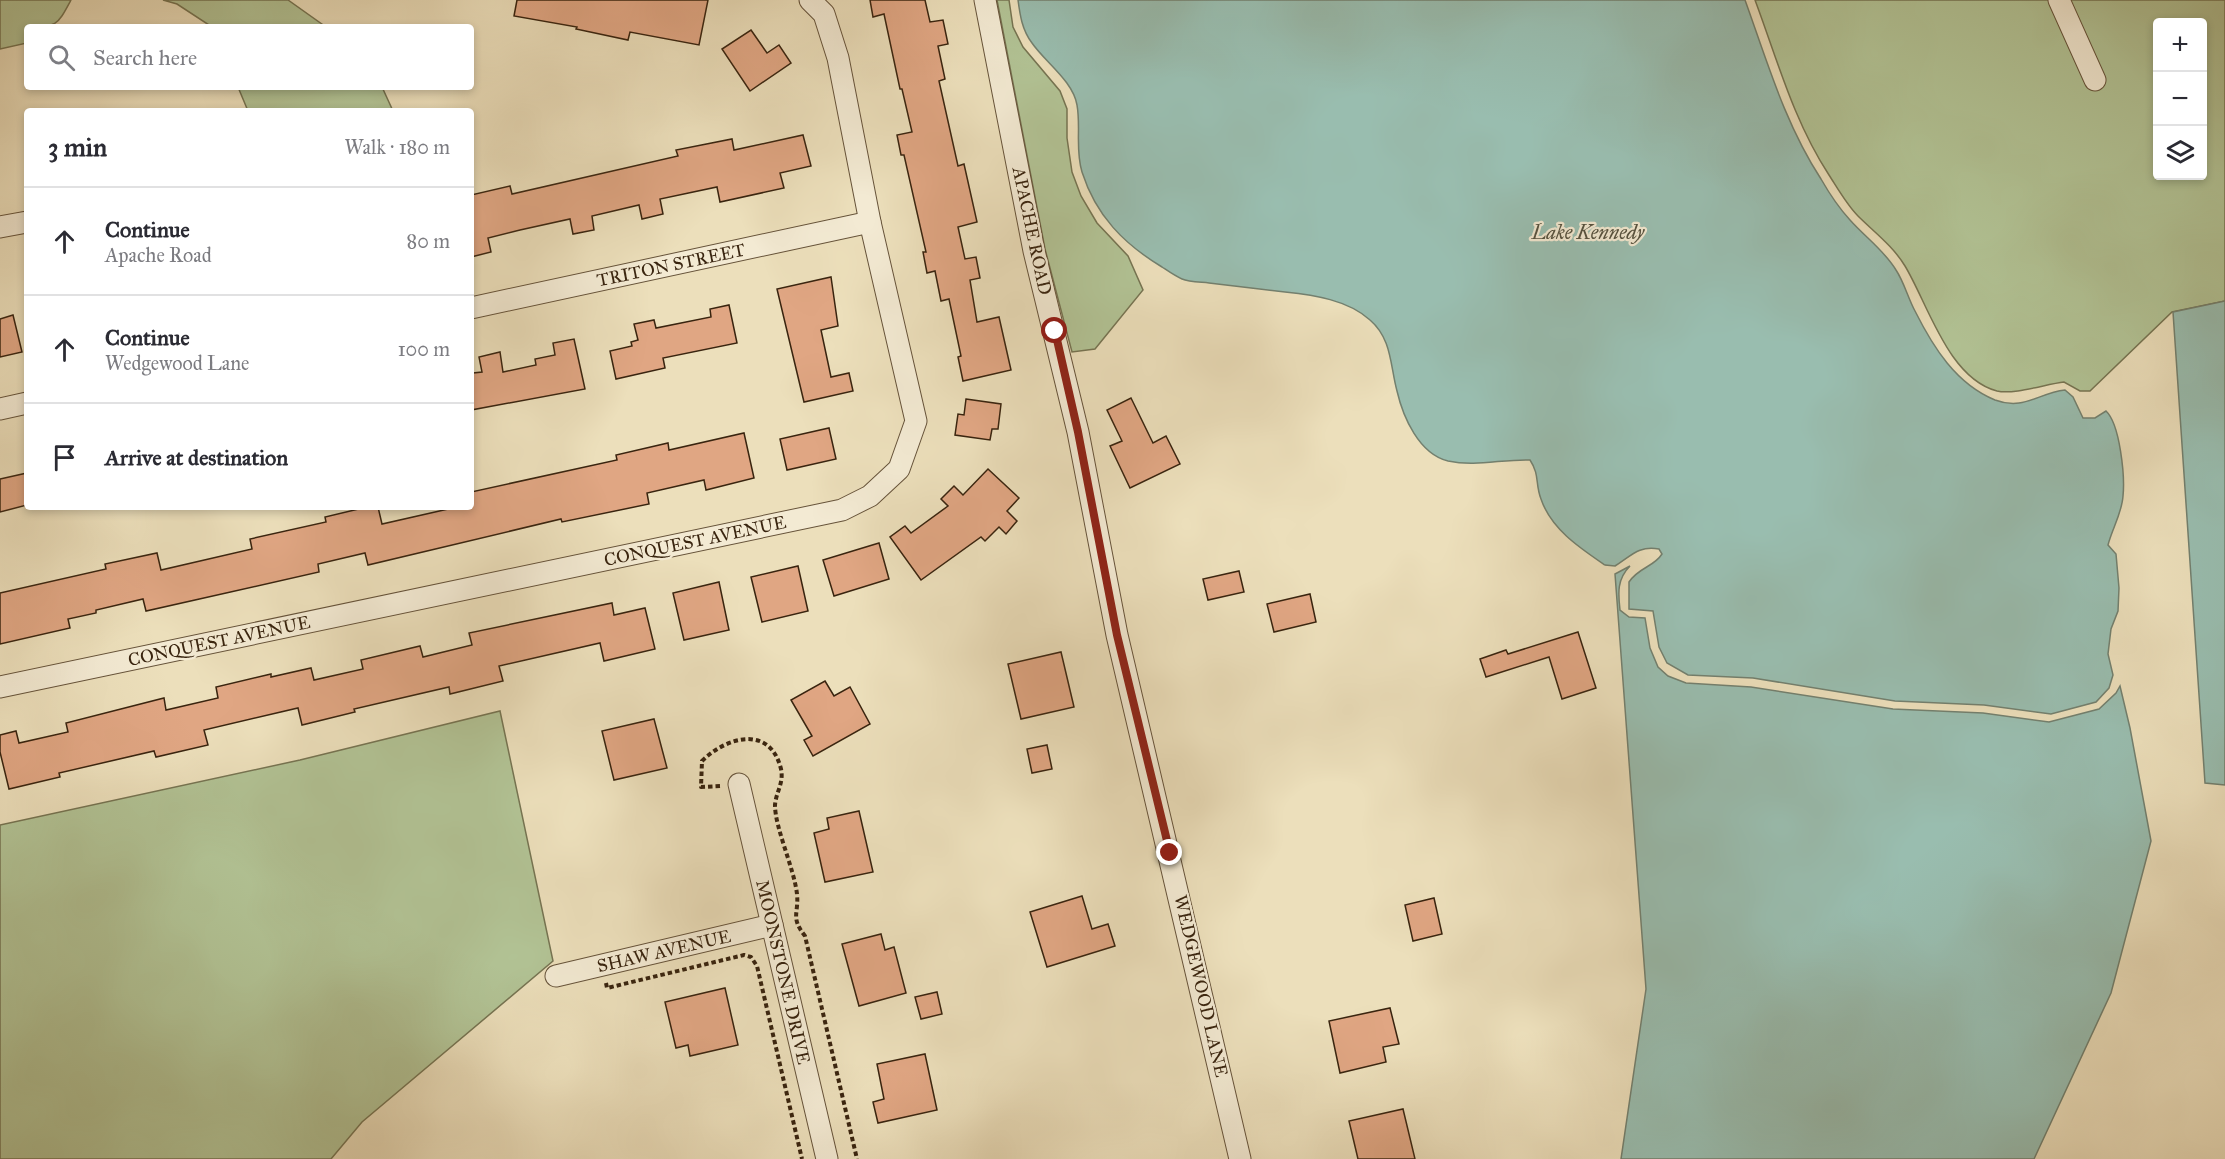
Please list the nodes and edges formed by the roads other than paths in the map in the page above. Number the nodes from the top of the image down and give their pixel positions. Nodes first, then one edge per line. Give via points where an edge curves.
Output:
1 (810, 0) edge
2 (985, 0) edge
3 (2059, 0) edge
4 (2094, 80) dead end
5 (870, 222) junction
6 (24, 223) edge
7 (0, 227) edge
8 (474, 307) edge
9 (24, 404) edge
10 (0, 408) edge
11 (1104, 568) joint
12 (0, 687) edge
13 (739, 784) dead end
14 (772, 925) junction
15 (556, 976) dead end
16 (826, 1159) edge
17 (1240, 1159) edge

1 - 5 street, CONQUEST AVENUE via 824,14 838,58
2 - 11 street, APACHE ROAD via 1034,251 1078,432
3 - 4 street
5 - 8 street, TRITON STREET
5 - 12 street, CONQUEST AVENUE via 916,421 899,469 870,496 842,510
6 - 7 street
9 - 10 street
11 - 17 street, WEDGEWOOD LANE
13 - 14 street, MOONSTONE DRIVE
14 - 15 street, SHAW AVENUE
14 - 16 street, MOONSTONE DRIVE

